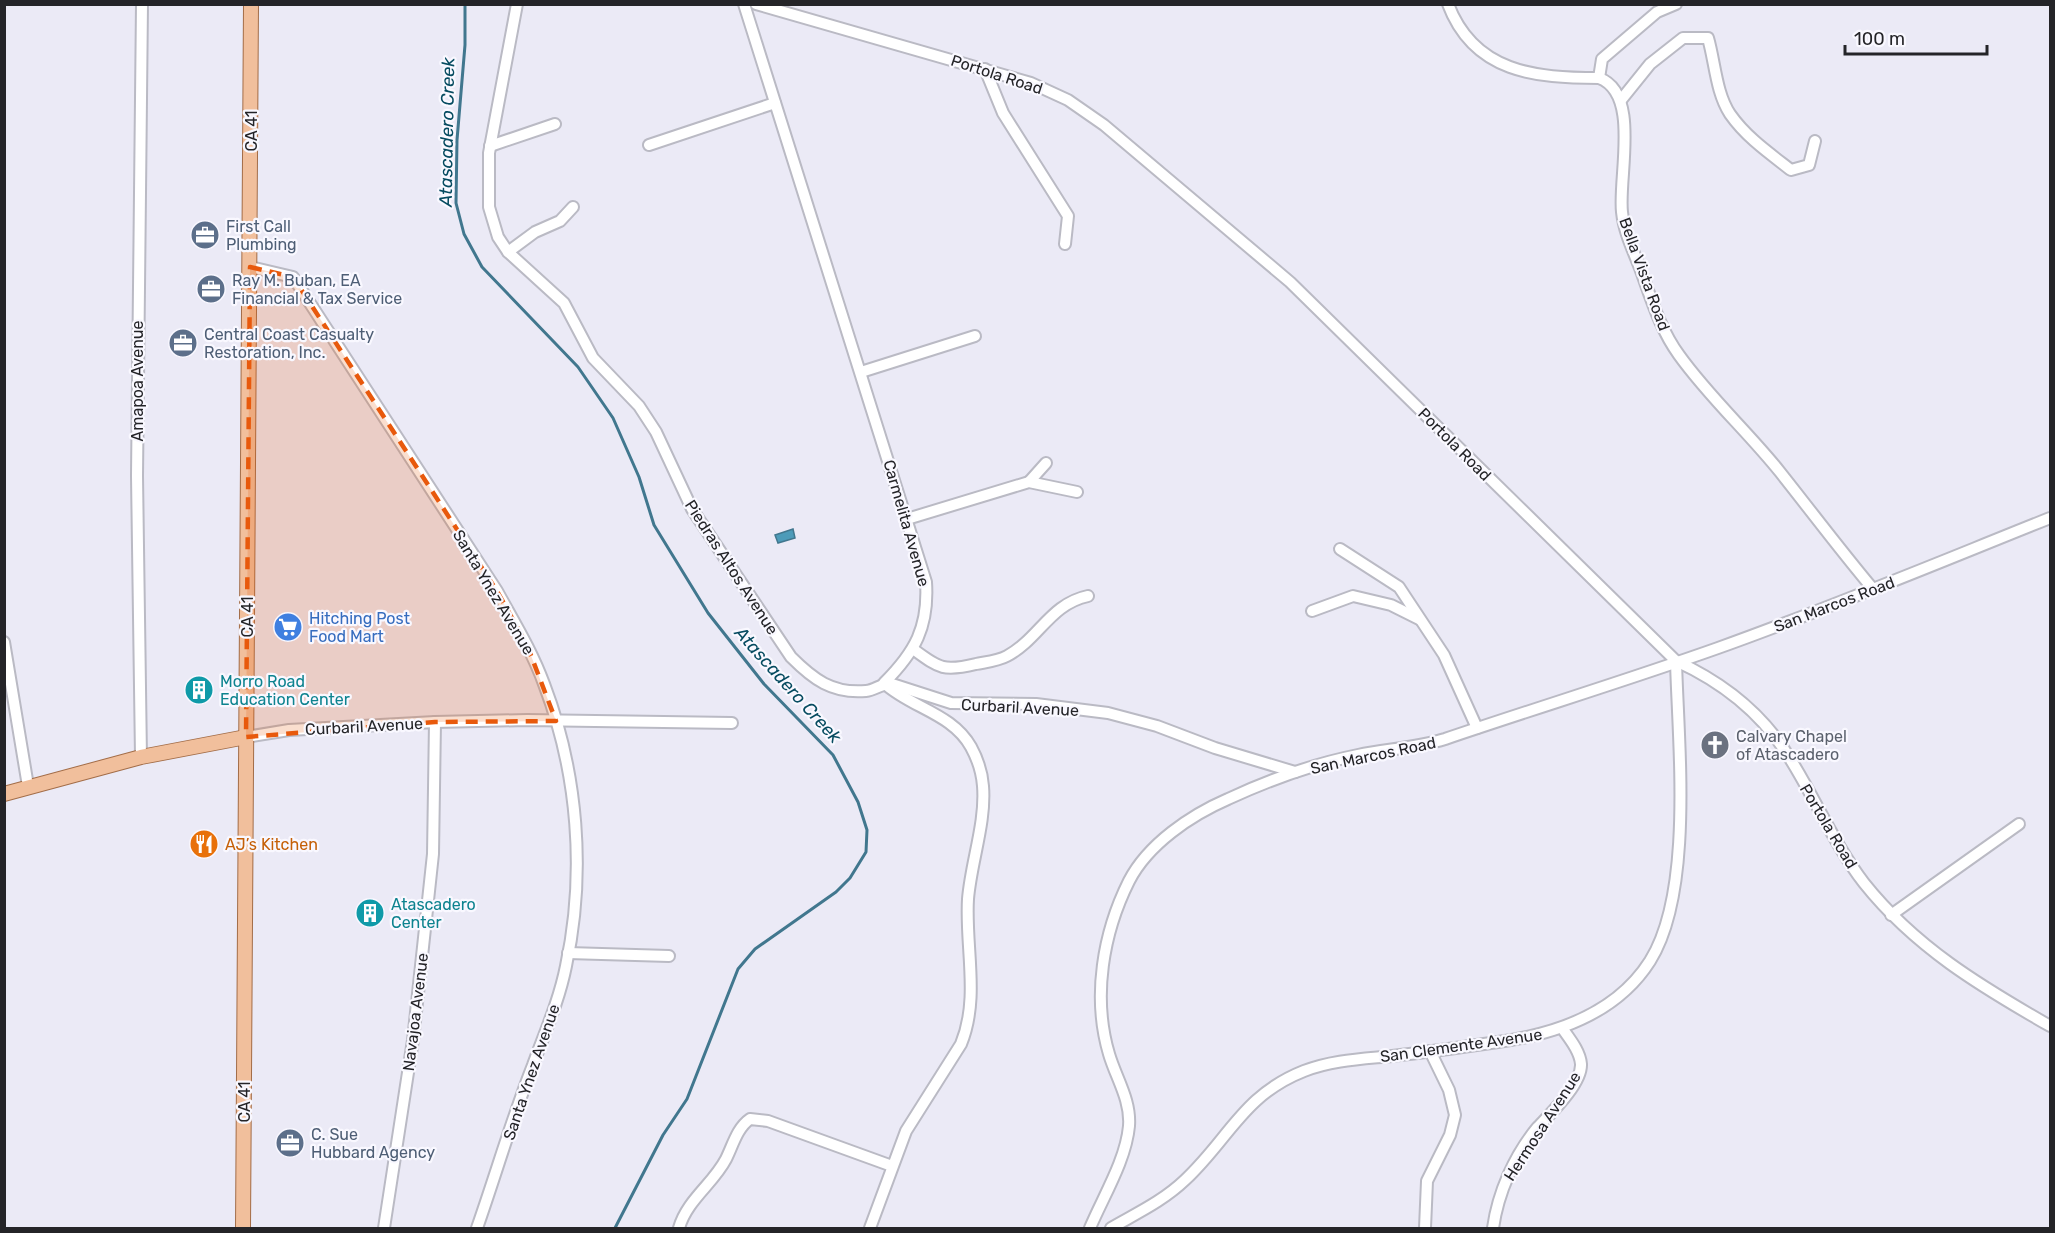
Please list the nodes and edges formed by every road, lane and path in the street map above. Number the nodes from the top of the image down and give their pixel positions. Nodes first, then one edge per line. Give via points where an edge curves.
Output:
1 (142, 4) edge
2 (251, 4) edge
3 (517, 4) edge
4 (744, 4) edge
5 (756, 4) edge
6 (1448, 4) edge
7 (1676, 4) edge
8 (1659, 8) edge
9 (985, 69) junction
10 (1599, 78) junction
11 (1621, 100) junction
12 (775, 103) junction
13 (555, 124) dead end
14 (1815, 141) dead end
15 (649, 145) dead end
16 (490, 146) junction
17 (573, 207) dead end
18 (1065, 243) dead end
19 (508, 252) junction
20 (250, 267) junction
21 (975, 336) dead end
22 (861, 372) junction
23 (1046, 463) dead end
24 (1029, 482) junction
25 (1077, 492) dead end
26 (2050, 518) edge
27 (907, 519) junction
28 (1340, 549) dead end
29 (1873, 589) junction
30 (1088, 596) dead end
31 (1312, 611) dead end
32 (1422, 621) junction
33 (4, 642) edge
34 (913, 648) junction
35 (1676, 661) junction
36 (884, 683) junction
37 (556, 721) junction
38 (435, 722) junction
39 (732, 723) dead end
40 (1477, 728) junction
41 (246, 737) junction
42 (141, 757) junction
43 (1295, 772) junction
44 (28, 786) junction
45 (4, 794) edge
46 (2019, 824) dead end
47 (1891, 915) junction
48 (568, 953) junction
49 (669, 956) dead end
50 (2050, 1026) edge
51 (1562, 1028) junction
52 (1430, 1051) junction
53 (892, 1166) junction
54 (243, 1228) edge
55 (384, 1228) edge
56 (477, 1228) edge
57 (679, 1228) edge
58 (870, 1228) edge
59 (1090, 1228) edge
60 (1111, 1228) edge
61 (1425, 1228) edge
62 (1493, 1228) edge

1 - 42 street, Amapoa Avenue via 137,464
2 - 20 main road, CA 41 / CA 41
3 - 16 street, Piedras Altos Avenue
4 - 12 street, Carmelita Avenue
5 - 9 street, Portola Road
6 - 10 street via 1462,32 1485,53 1517,71 1547,77
7 - 8 street
8 - 10 street via 1602,58
9 - 18 street via 1003,113 1068,216
9 - 35 street, Portola Road via 1031,83 1088,112 1269,264
10 - 11 street via 1608,81
11 - 14 street via 1650,64 1683,38 1708,38 1729,112 1753,140 1791,170 1809,165
11 - 29 street, Bella Vista Road via 1623,221 1664,329 1679,355 1780,471
12 - 15 street
12 - 22 street, Carmelita Avenue
13 - 16 street
16 - 19 street, Piedras Altos Avenue via 489,207 498,237
17 - 19 street via 560,221 535,232
19 - 36 street, Piedras Altos Avenue via 564,303 593,358 639,406 656,432 692,508 791,657 819,683 867,691
20 - 37 street, Santa Ynez Avenue via 293,277 497,591 527,645
20 - 41 main road, CA 41 / CA 41
21 - 22 street
22 - 27 street, Carmelita Avenue
23 - 24 street
24 - 25 street
24 - 27 street
26 - 29 street, San Marcos Road
27 - 34 street, Carmelita Avenue via 922,565 928,602
28 - 32 street via 1400,586
29 - 35 street, San Marcos Road
30 - 34 street via 1071,599 1006,657 952,669 937,667
31 - 32 street via 1353,596 1391,605
32 - 40 street via 1444,656
33 - 44 street
34 - 36 street, Carmelita Avenue
35 - 40 street, San Marcos Road
35 - 47 street, Portola Road via 1731,693 1764,723 1790,758 1842,851
35 - 51 street, San Clemente Avenue via 1678,839 1665,926 1651,959 1628,987 1599,1009
36 - 43 street, Curbaril Avenue via 951,703 1036,704 1108,712
36 - 53 street via 896,695 942,717 960,731 976,758 983,785 968,898 971,997 967,1028 961,1044 916,1111
37 - 38 street, Curbaril Avenue
37 - 39 street, Curbaril Avenue
37 - 48 street, Santa Ynez Avenue via 572,793 576,836 577,880
38 - 41 street, Curbaril Avenue via 289,730
38 - 55 street, Navajoa Avenue via 433,854 413,1040
40 - 43 street, San Marcos Road via 1422,746 1357,755
41 - 42 main road, Curbaril Avenue
41 - 54 main road, CA 41 / CA 41
42 - 44 main road, Curbaril Avenue
43 - 59 street, San Marcos Road via 1226,799 1191,819 1144,860 1130,878 1106,946 1101,1000 1108,1053 1127,1101 1129,1128
44 - 45 main road, Curbaril Avenue
46 - 47 street
47 - 50 street, Portola Road via 1940,959
48 - 49 street
48 - 56 street, Santa Ynez Avenue via 555,1008
51 - 52 street, San Clemente Avenue via 1536,1036
51 - 62 street, Hermosa Avenue via 1579,1056 1580,1071 1549,1118 1537,1128 1502,1188
52 - 60 street, San Clemente Avenue via 1335,1062 1277,1085 1241,1114 1185,1180 1151,1207
52 - 61 street via 1449,1090 1455,1115 1450,1135 1427,1181
53 - 57 street via 768,1121 750,1119 742,1124 725,1162 695,1198
53 - 58 street

